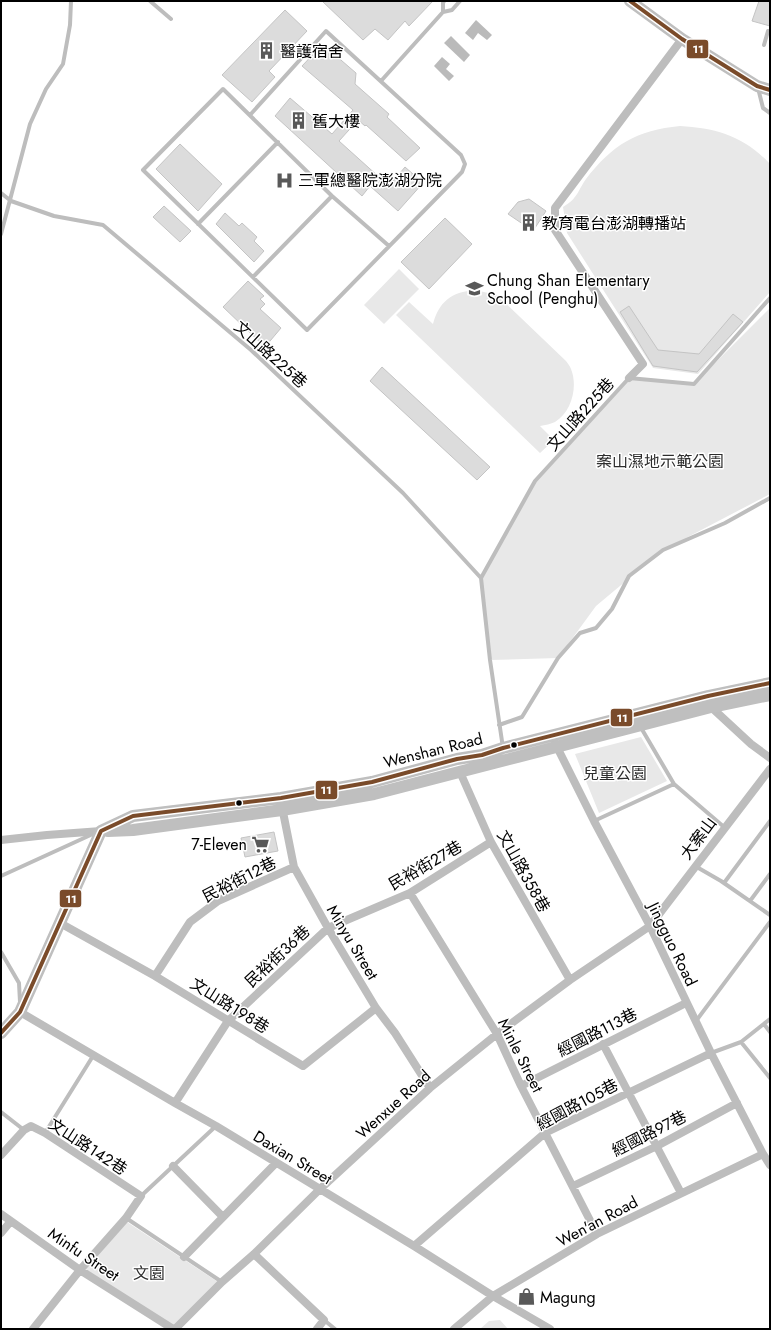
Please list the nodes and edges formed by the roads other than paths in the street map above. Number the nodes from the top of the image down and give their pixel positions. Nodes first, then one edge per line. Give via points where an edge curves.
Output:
1 (71, 1) edge
2 (150, 1) edge
3 (444, 1) edge
4 (460, 1) edge
5 (630, 1) edge
6 (443, 12) junction
7 (170, 19) dead end
8 (770, 32) edge
9 (682, 39) junction
10 (764, 45) dead end
11 (380, 81) junction
12 (757, 86) junction
13 (770, 90) edge
14 (770, 114) edge
15 (250, 115) junction
16 (278, 142) junction
17 (1, 193) edge
18 (332, 196) junction
19 (11, 201) junction
20 (198, 224) junction
21 (1, 234) edge
22 (389, 246) junction
23 (253, 277) junction
24 (770, 298) edge
25 (629, 378) junction
26 (770, 498) edge
27 (481, 578) junction
28 (770, 683) edge
29 (770, 695) edge
30 (710, 701) junction
31 (499, 725) junction
32 (640, 726) junction
33 (555, 741) junction
34 (503, 748) junction
35 (770, 758) edge
36 (770, 769) edge
37 (460, 772) junction
38 (674, 784) junction
39 (281, 798) junction
40 (282, 810) junction
41 (594, 821) junction
42 (770, 821) edge
43 (724, 828) junction
44 (101, 831) junction
45 (1, 840) edge
46 (491, 842) junction
47 (294, 866) junction
48 (695, 866) junction
49 (770, 874) edge
50 (1, 876) edge
51 (724, 883) junction
52 (410, 893) junction
53 (750, 901) junction
54 (770, 915) edge
55 (770, 922) edge
56 (60, 923) junction
57 (650, 926) junction
58 (328, 928) junction
59 (1, 952) edge
60 (155, 976) junction
61 (570, 980) junction
62 (686, 1003) junction
63 (376, 1008) junction
64 (20, 1012) junction
65 (770, 1020) edge
66 (228, 1021) junction
67 (695, 1022) junction
68 (764, 1024) junction
69 (770, 1032) edge
70 (1, 1033) edge
71 (497, 1034) junction
72 (741, 1042) junction
73 (603, 1044) junction
74 (711, 1053) junction
75 (93, 1056) junction
76 (770, 1078) edge
77 (521, 1086) junction
78 (430, 1088) junction
79 (628, 1092) junction
80 (175, 1103) junction
81 (737, 1103) junction
82 (1, 1112) edge
83 (216, 1126) junction
84 (24, 1130) junction
85 (45, 1133) junction
86 (545, 1133) junction
87 (657, 1146) junction
88 (763, 1154) junction
89 (1, 1155) edge
90 (276, 1163) junction
91 (770, 1165) edge
92 (173, 1166) junction
93 (573, 1186) junction
94 (319, 1190) junction
95 (681, 1193) junction
96 (141, 1196) junction
97 (1, 1214) edge
98 (223, 1217) junction
99 (126, 1218) junction
100 (11, 1221) junction
101 (1, 1233) edge
102 (597, 1234) junction
103 (414, 1246) junction
104 (254, 1254) junction
105 (184, 1257) junction
106 (80, 1270) junction
107 (222, 1282) junction
108 (493, 1296) junction
109 (324, 1320) junction
110 (33, 1329) edge
111 (174, 1329) edge
112 (317, 1329) edge
113 (335, 1329) edge
114 (454, 1329) edge
115 (550, 1329) edge

1 - 19 lane via 63,64 46,89 30,124
2 - 7 lane
3 - 6 lane
4 - 6 lane via 452,10
5 - 9 main road
6 - 11 lane
8 - 10 lane via 768,31
9 - 12 main road
9 - 25 street via 555,208 556,230 643,364
11 - 15 lane via 326,31
11 - 22 lane via 461,155 465,164 462,172
12 - 13 main road
12 - 14 lane via 764,108
15 - 16 lane
15 - 20 lane via 223,89 143,170
16 - 18 lane
16 - 20 lane
17 - 19 lane, 文山路225巷
18 - 22 lane
18 - 23 lane
19 - 21 lane
19 - 27 lane, 文山路225巷 via 54,216 103,224 251,350 403,493
20 - 23 lane
22 - 23 lane via 307,330
24 - 25 lane, 文山路225巷 via 694,384
25 - 27 lane, 文山路225巷 via 535,481
26 - 31 lane via 725,523 663,550 629,576 612,609 596,628 580,633 558,658 522,717
27 - 31 lane
28 - 30 main road, Wenshan Road
29 - 30 main road, Wenshan Road
30 - 32 main road, Wenshan Road
30 - 33 main road, Wenshan Road
30 - 35 street via 751,744
31 - 34 lane
32 - 33 main road, Wenshan Road
32 - 38 lane
33 - 34 main road, Wenshan Road
33 - 37 main road, Wenshan Road
33 - 41 street, Jingguo Road
34 - 39 main road, Wenshan Road via 372,782
36 - 43 street, 大案山
37 - 40 main road, Wenshan Road via 374,794
37 - 46 street, 文山路358巷
38 - 41 lane
38 - 43 lane
39 - 40 street, Minyu Street
39 - 44 main road, Wenshan Road via 133,816
40 - 44 main road, Wenshan Road via 133,830
40 - 47 street, Minyu Street
41 - 57 street, Jingguo Road
42 - 51 lane
43 - 48 street, 大案山
44 - 45 street
44 - 50 lane
44 - 56 main road
46 - 52 street, 民裕街27巷
46 - 61 street, 文山路358巷
47 - 58 street, Minyu Street
47 - 60 street, 民裕街12巷 via 218,902 190,922
48 - 51 lane
48 - 57 street, 大案山
49 - 53 lane
51 - 53 lane
52 - 58 street, 民裕街27巷
52 - 71 street, Minle Street
53 - 54 lane
55 - 67 lane
56 - 60 street, 文山路198巷
56 - 64 main road
57 - 61 street, Wenxue Road
57 - 62 street, Jingguo Road
58 - 63 street, Minyu Street
58 - 66 street, 民裕街36巷
59 - 64 lane via 19,983
60 - 66 street, 文山路198巷
61 - 71 street, Wenxue Road
62 - 67 street, Jingguo Road
62 - 73 street, 經國路113巷
63 - 66 street, 文山路198巷 via 303,1066
63 - 78 street, Minyu Street
64 - 70 main road
64 - 75 street, Daxian Street
65 - 68 lane
66 - 80 street, 民裕街36巷
67 - 74 street, Jingguo Road
68 - 69 lane
68 - 72 lane
71 - 77 street, Minle Street
71 - 78 street, Wenxue Road
72 - 74 lane
72 - 76 lane
73 - 77 street, 經國路113巷
73 - 79 street
74 - 79 street, 經國路105巷
74 - 81 street, Jingguo Road
75 - 80 street, Daxian Street
75 - 85 lane
77 - 86 street, Minle Street
78 - 94 street, Wenxue Road
79 - 86 street, 經國路105巷
79 - 87 street
80 - 83 street, Daxian Street
81 - 87 street, 經國路97巷
81 - 88 street, Jingguo Road
82 - 84 lane, 文山路142巷
83 - 90 street, Daxian Street
83 - 92 lane
84 - 85 street, 文山路142巷 via 31,1126
84 - 89 street
85 - 96 street, 文山路142巷
86 - 93 street, Minle Street
86 - 103 street, 經國路105巷
87 - 93 street, 經國路97巷
87 - 95 street
88 - 91 street, Jingguo Road
88 - 95 street, Wen'an Road
90 - 94 street, Daxian Street
90 - 98 street
92 - 96 lane
92 - 98 street
93 - 102 street, Minle Street
94 - 103 street, Daxian Street
94 - 104 street, Wenxue Road
95 - 102 street, Wen'an Road
96 - 99 street
97 - 100 street, Minfu Street
98 - 105 street
99 - 105 lane
99 - 106 street
100 - 101 street
100 - 106 street, Minfu Street
102 - 108 street, Wen'an Road
103 - 108 street, Daxian Street
104 - 107 street, Wenxue Road
104 - 109 street
105 - 107 lane
106 - 110 street
106 - 111 street, Minfu Street
107 - 111 street, Wenxue Road
108 - 114 street, Wen'an Road
108 - 115 street, Daxian Street
109 - 112 street
109 - 113 lane

